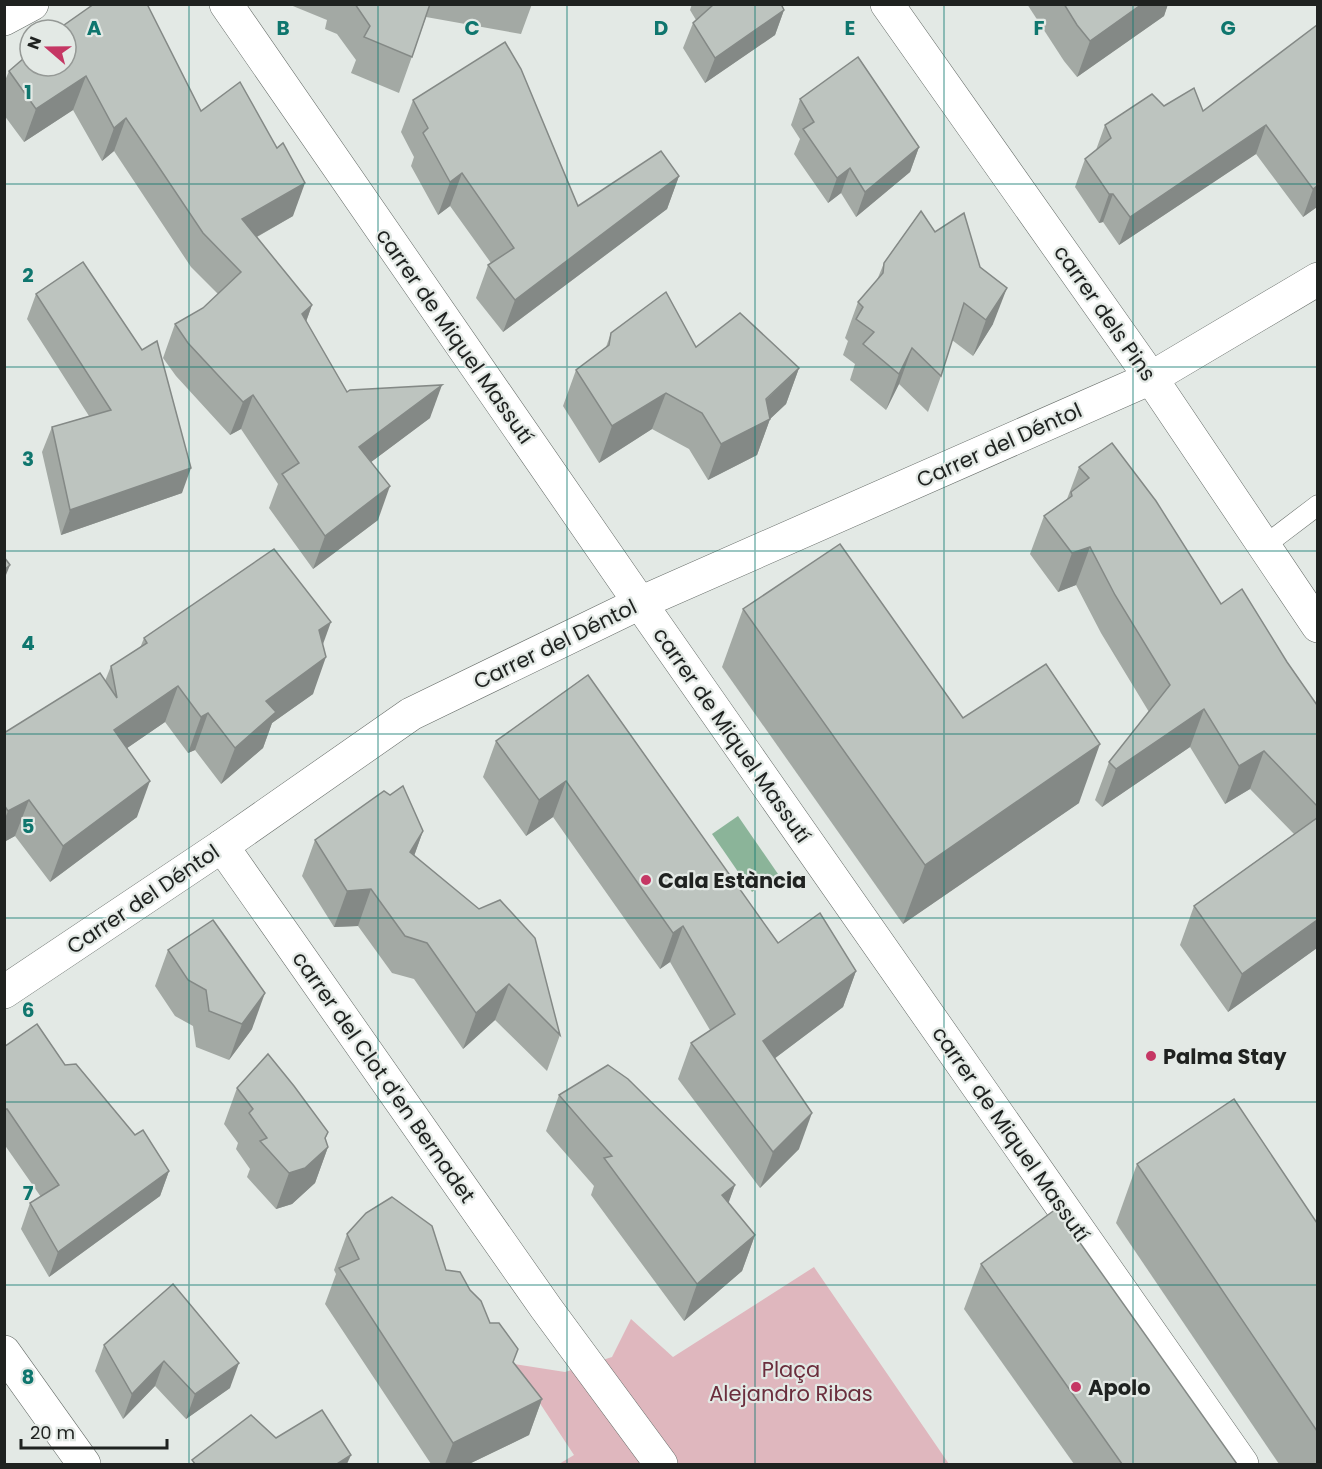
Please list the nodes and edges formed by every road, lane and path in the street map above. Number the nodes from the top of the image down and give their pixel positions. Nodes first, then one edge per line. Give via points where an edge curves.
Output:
1 (32, 4) edge
2 (225, 4) edge
3 (887, 4) edge
4 (4, 19) edge
5 (1317, 279) edge
6 (1151, 378) junction
7 (1317, 505) edge
8 (1263, 546) junction
9 (640, 603) junction
10 (1317, 626) edge
11 (222, 846) junction
12 (4, 992) edge
13 (4, 1352) edge
14 (84, 1464) edge
15 (661, 1464) edge
16 (1242, 1464) edge

1 - 4 street
2 - 9 street, carrer de Miquel Massutí
3 - 6 street, carrer dels Pins
5 - 6 street, Carrer del Déntol
6 - 8 street, carrer dels Pins
6 - 9 street, Carrer del Déntol
7 - 8 lane
8 - 10 street, carrer dels Pins
9 - 11 street, Carrer del Déntol via 411,714
9 - 16 street, carrer de Miquel Massutí
11 - 12 street, Carrer del Déntol
11 - 15 street, carrer del Clot d'en Bernadet via 546,1308
13 - 14 street

